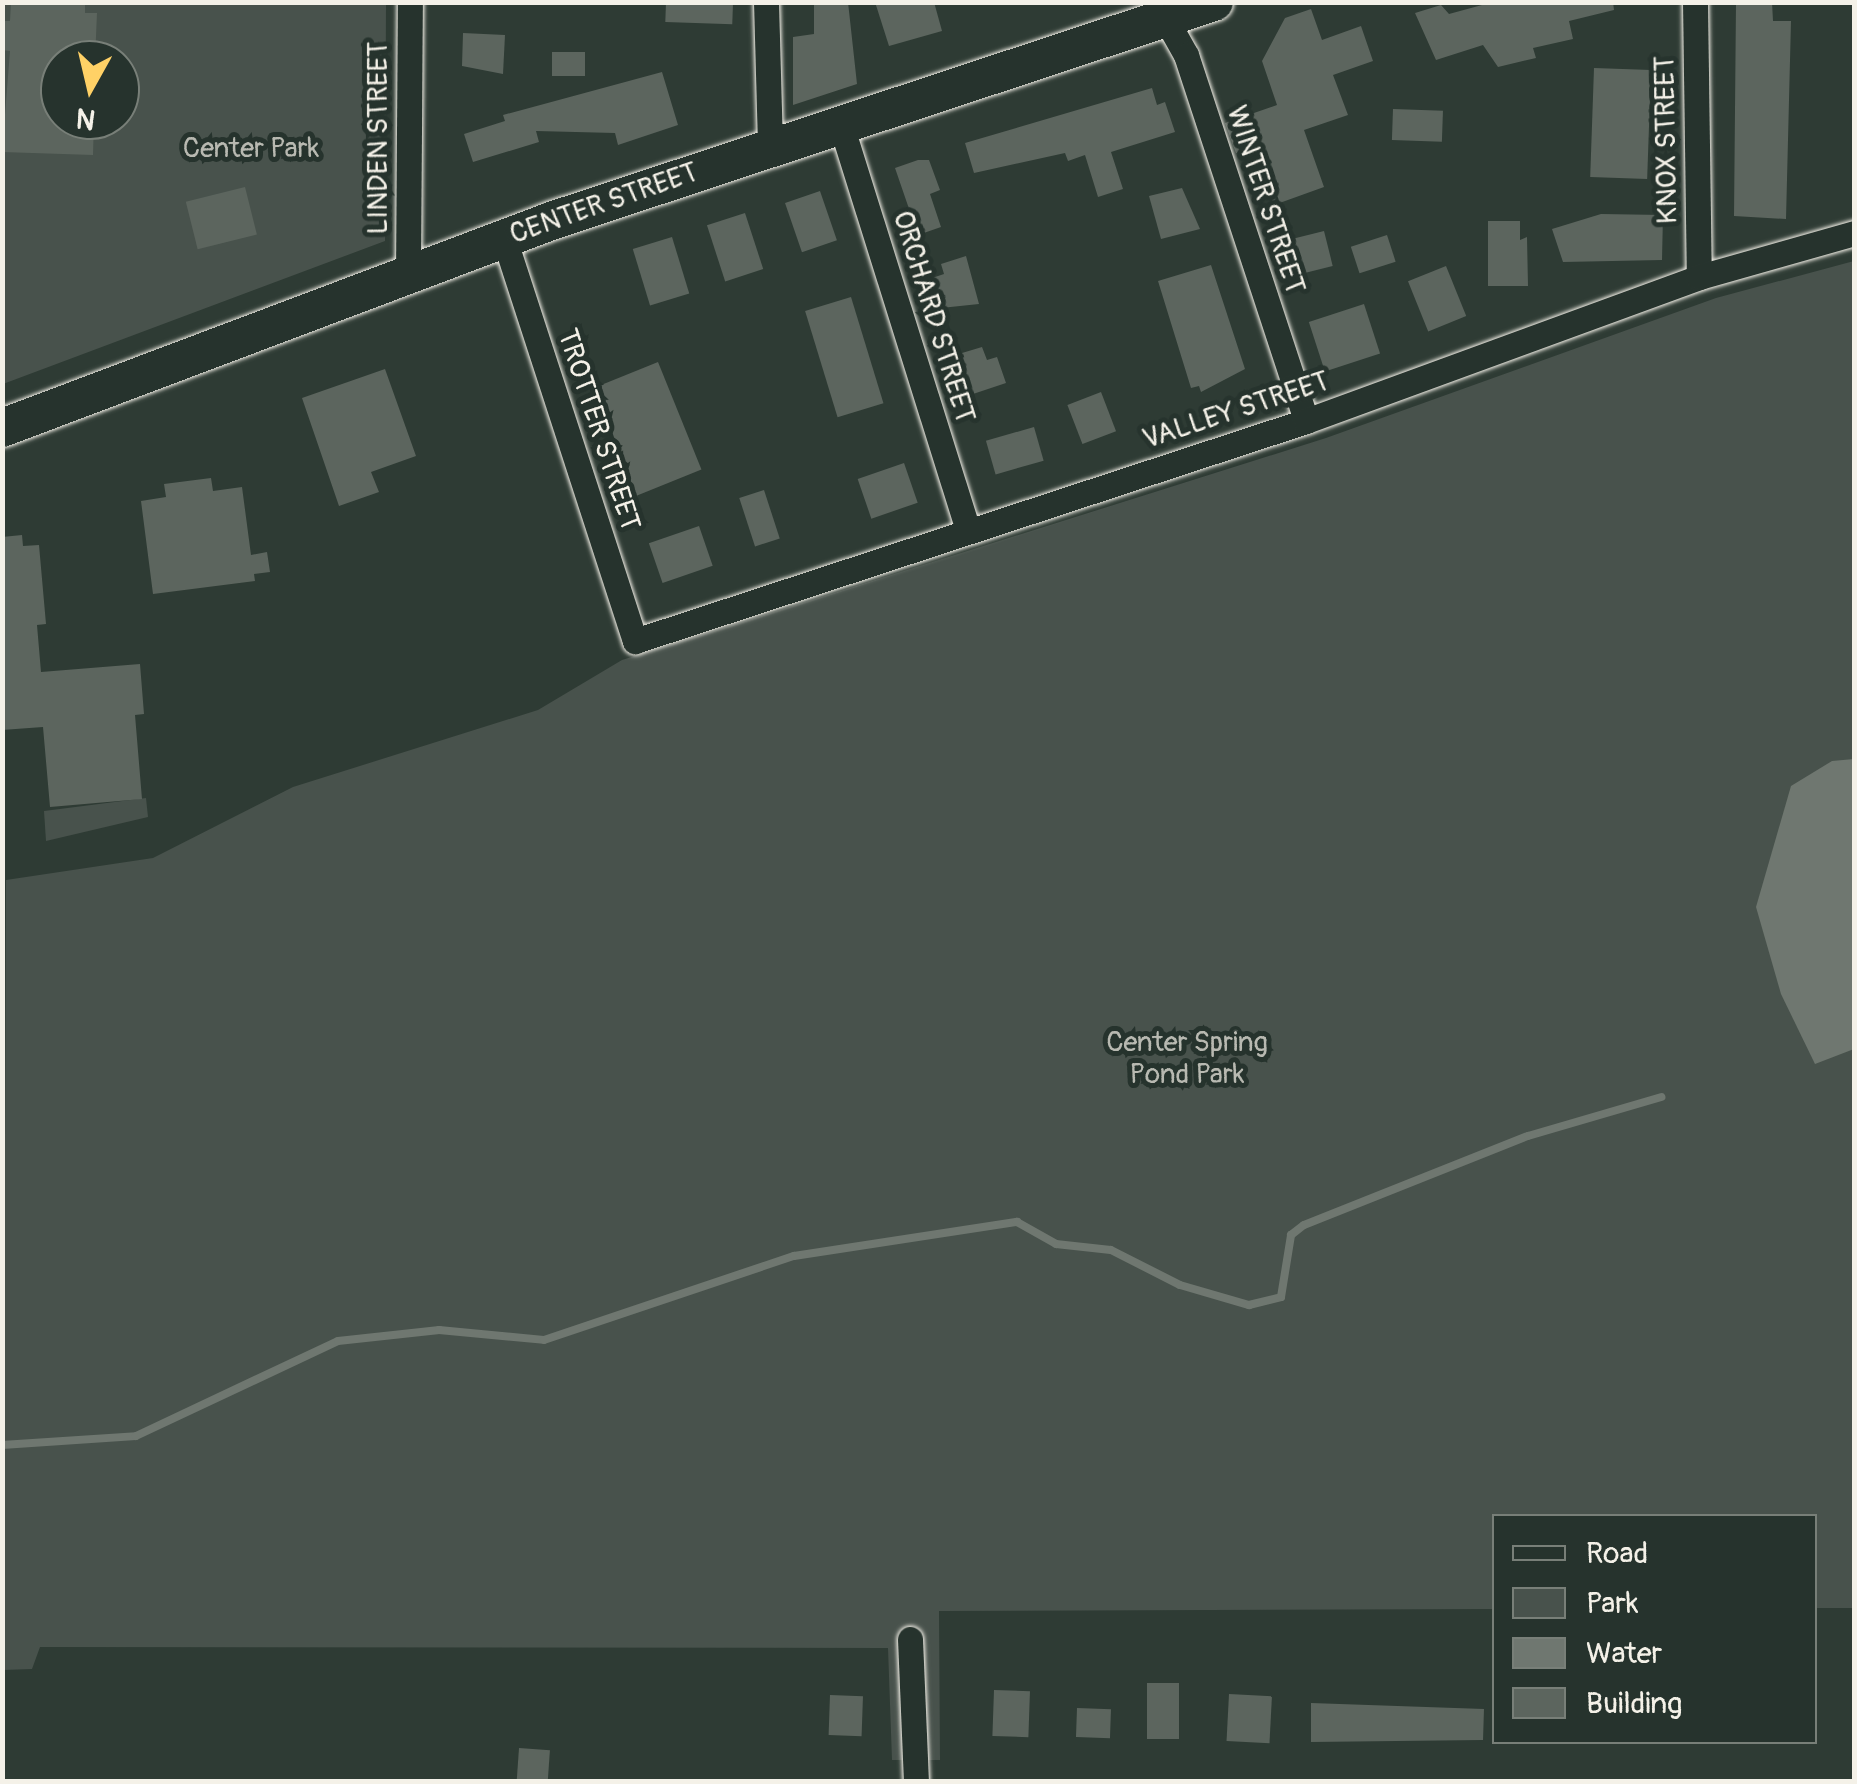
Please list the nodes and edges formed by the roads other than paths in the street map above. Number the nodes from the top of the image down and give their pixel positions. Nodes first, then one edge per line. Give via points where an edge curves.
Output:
1 (410, 2) edge
2 (766, 2) edge
3 (1214, 2) edge
4 (1695, 2) edge
5 (1161, 10) edge
6 (841, 125) junction
7 (770, 148) junction
8 (1854, 233) edge
9 (504, 238) junction
10 (408, 274) junction
11 (1700, 277) junction
12 (1306, 421) junction
13 (2, 428) edge
14 (968, 528) junction
15 (635, 641) joint
16 (910, 1638) dead end
17 (916, 1782) edge

1 - 10 street, LINDEN STREET
2 - 7 street
3 - 5 main road, CENTER STREET
4 - 11 street, KNOX STREET
5 - 6 main road, CENTER STREET
5 - 12 street, WINTER STREET via 1186,54
6 - 7 main road, CENTER STREET
6 - 14 street, ORCHARD STREET
7 - 9 main road, CENTER STREET
8 - 11 street, VALLEY STREET
9 - 10 main road, CENTER STREET
9 - 15 street, TROTTER STREET
10 - 13 main road, CENTER STREET
11 - 12 street, VALLEY STREET
12 - 14 street, VALLEY STREET
14 - 15 street, VALLEY STREET
16 - 17 street

